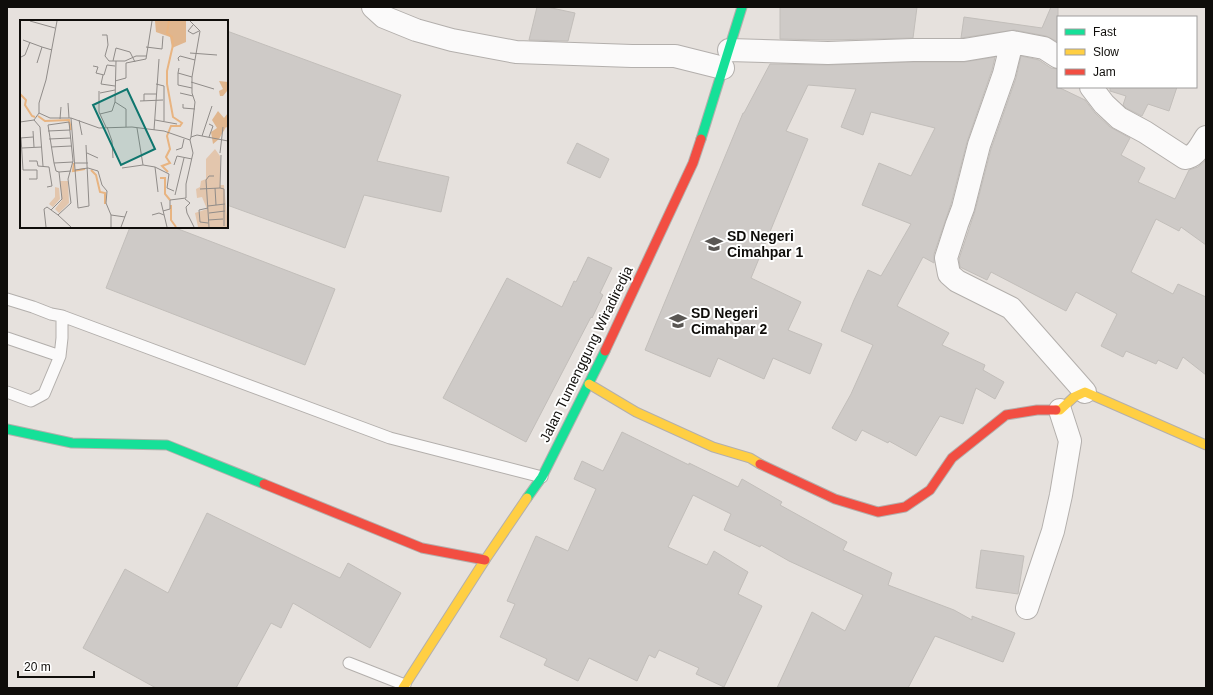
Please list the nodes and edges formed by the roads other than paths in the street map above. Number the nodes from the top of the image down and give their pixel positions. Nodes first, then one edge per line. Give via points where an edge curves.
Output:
1 (372, 7) edge
2 (742, 7) edge
3 (1012, 42) junction
4 (1057, 56) edge
5 (726, 59) junction
6 (1092, 88) edge
7 (1206, 137) edge
8 (7, 299) edge
9 (62, 316) junction
10 (7, 338) edge
11 (60, 356) junction
12 (588, 384) junction
13 (7, 392) edge
14 (1085, 392) junction
15 (1060, 410) junction
16 (7, 429) edge
17 (1206, 445) edge
18 (542, 477) junction
19 (484, 560) junction
20 (1027, 608) dead end
21 (349, 663) dead end
22 (404, 686) edge

1 - 5 street via 384,17 416,30 452,40 516,52
2 - 5 street, Jalan Tumenggung Wiradiredja
3 - 4 street via 1044,48
3 - 5 street via 964,50 828,53
3 - 14 street via 946,258 949,274 956,281 1011,308
5 - 12 street, Jalan Tumenggung Wiradiredja via 693,162
6 - 7 street via 1119,118 1185,158 1194,155
8 - 9 lane
9 - 11 lane
9 - 18 lane via 390,438
10 - 11 lane
11 - 13 lane via 44,394 31,401
12 - 15 street via 636,412 713,447 750,458 835,499 878,512 905,507 930,490 952,458 1006,415 1037,410
12 - 18 street, Jalan Tumenggung Wiradiredja
14 - 15 street via 1074,397
14 - 17 street
15 - 20 street via 1070,441 1068,456 1053,531
16 - 19 street via 72,443 167,445 422,548
18 - 19 street, Jalan Tumenggung Wiradiredja
19 - 22 street, Jalan Tumenggung Wiradiredja
21 - 22 lane

